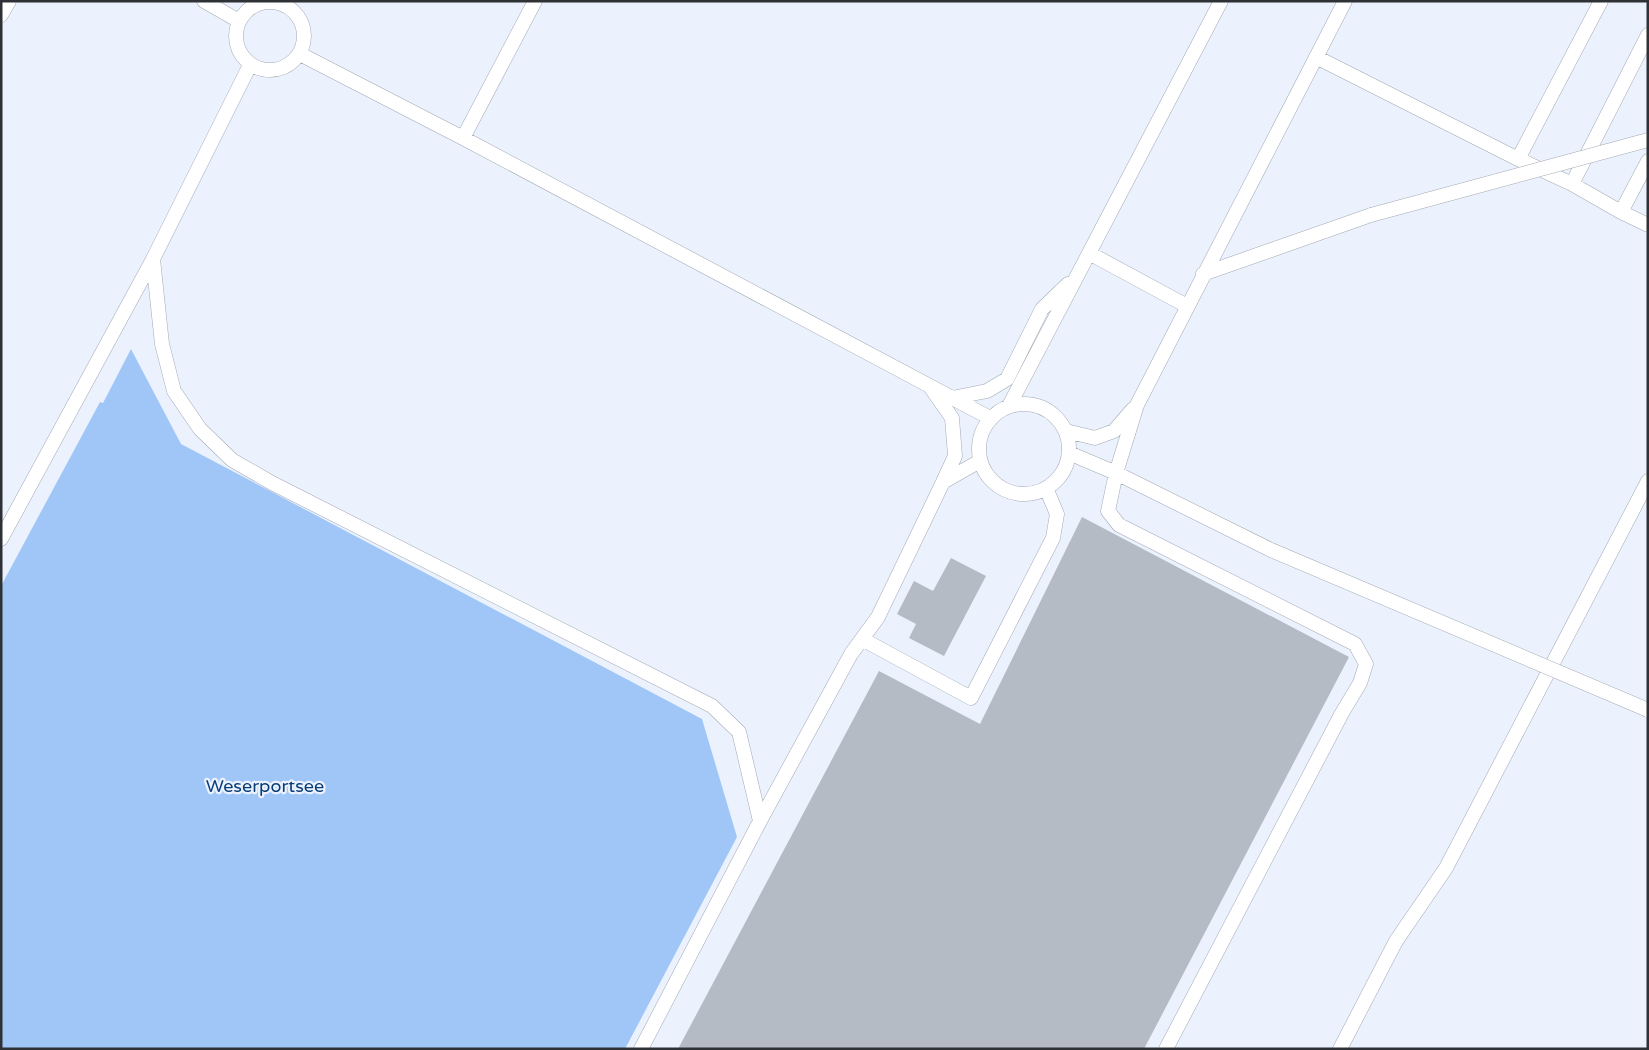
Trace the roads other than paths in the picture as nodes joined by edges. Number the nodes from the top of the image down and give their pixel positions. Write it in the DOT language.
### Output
graph roads {
  1 [pos="9,1"];
  2 [pos="204,1"];
  3 [pos="535,1"];
  4 [pos="1221,1"];
  5 [pos="1346,1"];
  6 [pos="1602,1"];
  7 [pos="290,4"];
  8 [pos="1,15"];
  9 [pos="239,21"];
  10 [pos="1648,35"];
  11 [pos="300,54"];
  12 [pos="1316,57"];
  13 [pos="250,65"];
  14 [pos="464,138"];
  15 [pos="1648,140"];
  16 [pos="1518,159"];
  17 [pos="1648,160"];
  18 [pos="1572,184"];
  19 [pos="1621,212"];
  20 [pos="1648,225"];
  21 [pos="1088,253"];
  22 [pos="153,259"];
  23 [pos="1203,274"];
  24 [pos="1076,276"];
  25 [pos="1187,306"];
  26 [pos="929,386"];
  27 [pos="952,398"];
  28 [pos="1137,405"];
  29 [pos="1009,406"];
  30 [pos="990,418"];
  31 [pos="1066,431"];
  32 [pos="1069,452"];
  33 [pos="980,461"];
  34 [pos="1116,473"];
  35 [pos="1648,481"];
  36 [pos="943,482"];
  37 [pos="1046,488"];
  38 [pos="1,539"];
  39 [pos="862,639"];
  40 [pos="1648,710"];
  41 [pos="760,821"];
  42 [pos="641,1049"];
  43 [pos="1166,1049"];
  44 [pos="1340,1049"];
  1 -- 8 [label="lane"];
  2 -- 9 [label="lane"];
  3 -- 14 [label="lane"];
  4 -- 21 [label="lane"];
  5 -- 12 [label="lane"];
  6 -- 16 [label="lane"];
  7 -- 9 [label="lane"];
  7 -- 11 [label="lane"];
  9 -- 13 [label="lane"];
  10 -- 18 [label="lane"];
  11 -- 13 [label="lane"];
  11 -- 14 [label="lane"];
  12 -- 16 [label="lane"];
  12 -- 23 [label="lane"];
  13 -- 22 [label="lane"];
  14 -- 26 [label="lane"];
  15 -- 23 [label="lane, bridge"];
  16 -- 18 [label="lane"];
  17 -- 19 [label="lane"];
  18 -- 19 [label="lane"];
  19 -- 20 [label="lane"];
  21 -- 24 [label="lane"];
  21 -- 25 [label="lane"];
  22 -- 38 [label="lane"];
  22 -- 41 [label="lane"];
  23 -- 25 [label="lane"];
  24 -- 27 [label="lane"];
  24 -- 29 [label="lane"];
  25 -- 28 [label="lane"];
  26 -- 27 [label="lane"];
  26 -- 36 [label="lane"];
  27 -- 30 [label="lane"];
  28 -- 31 [label="lane"];
  28 -- 34 [label="lane"];
  29 -- 30 [label="lane"];
  29 -- 31 [label="lane"];
  30 -- 33 [label="lane"];
  31 -- 32 [label="lane"];
  32 -- 34 [label="lane"];
  32 -- 37 [label="lane"];
  33 -- 36 [label="lane"];
  33 -- 37 [label="lane"];
  34 -- 40 [label="lane, bridge"];
  34 -- 43 [label="lane"];
  35 -- 44 [label="lane"];
  36 -- 39 [label="lane"];
  37 -- 39 [label="lane"];
  39 -- 41 [label="lane"];
  41 -- 42 [label="lane"];
}
